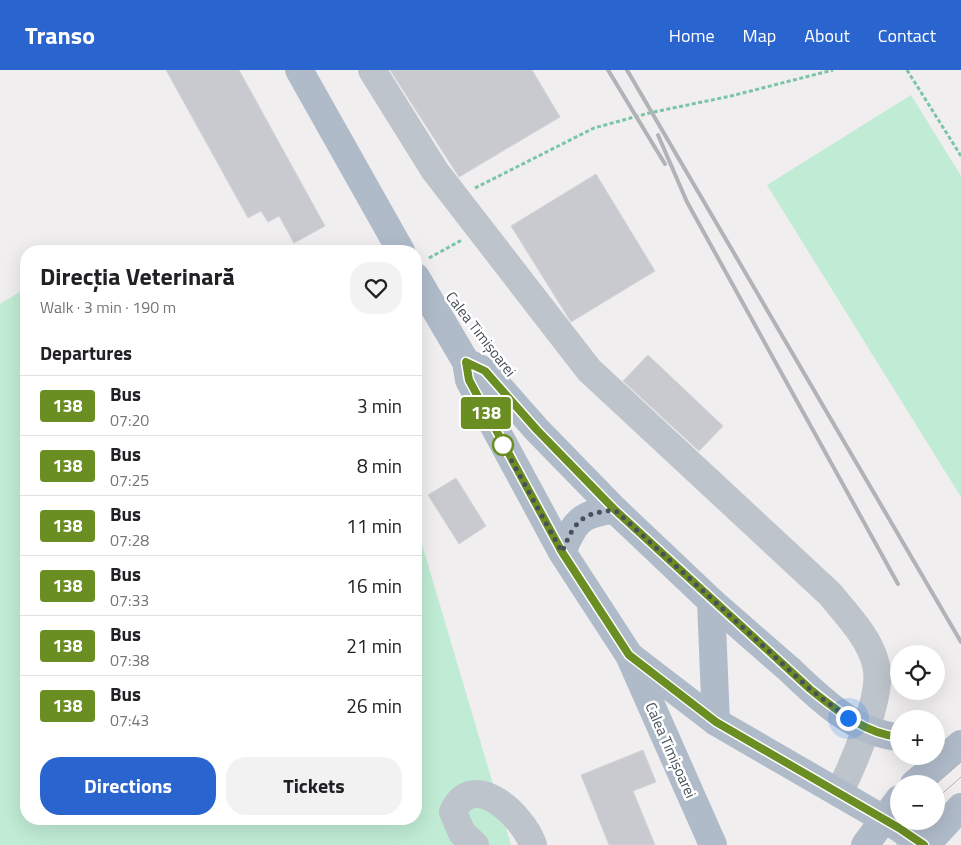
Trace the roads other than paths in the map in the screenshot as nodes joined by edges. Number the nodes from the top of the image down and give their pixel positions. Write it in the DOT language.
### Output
graph roads {
  1 [pos="299,70"];
  2 [pos="372,70"];
  3 [pos="410,245"];
  4 [pos="426,267"];
  5 [pos="466,362"];
  6 [pos="615,510"];
  7 [pos="562,552"];
  8 [pos="711,601"];
  9 [pos="629,655"];
  10 [pos="715,678"];
  11 [pos="682,696"];
  12 [pos="716,722"];
  13 [pos="961,732"];
  14 [pos="890,734"];
  15 [pos="945,735"];
  16 [pos="961,744"];
  17 [pos="925,775"];
  18 [pos="840,793"];
  19 [pos="961,807"];
  20 [pos="890,811"];
  21 [pos="474,845"];
  22 [pos="533,845"];
  23 [pos="713,845"];
  24 [pos="865,845"];
  25 [pos="925,845"];
  1 -- 3 [label="main road"];
  2 -- 18 [label="street"];
  4 -- 5 [label="main road, Calea Timișoarei"];
  5 -- 6 [label="main road, Calea Timișoarei"];
  5 -- 7 [label="main road, Calea Timișoarei"];
  6 -- 7 [label="main road"];
  6 -- 8 [label="main road, Calea Timișoarei"];
  7 -- 9 [label="main road, Calea Timișoarei"];
  8 -- 10 [label="main road"];
  8 -- 14 [label="main road, Calea Timișoarei, bridge"];
  9 -- 11 [label="main road, Calea Timișoarei"];
  9 -- 23 [label="main road, Calea Timișoarei"];
  10 -- 11 [label="main road"];
  10 -- 12 [label="main road"];
  11 -- 12 [label="main road, Calea Timișoarei"];
  12 -- 18 [label="main road, Calea Timișoarei"];
  13 -- 15 [label="main road"];
  16 -- 17 [label="main road"];
  18 -- 25 [label="main road, Calea Timișoarei"];
  19 -- 25 [label="main road"];
  20 -- 24 [label="main road, bridge"];
  21 -- 22 [label="street"];
}
